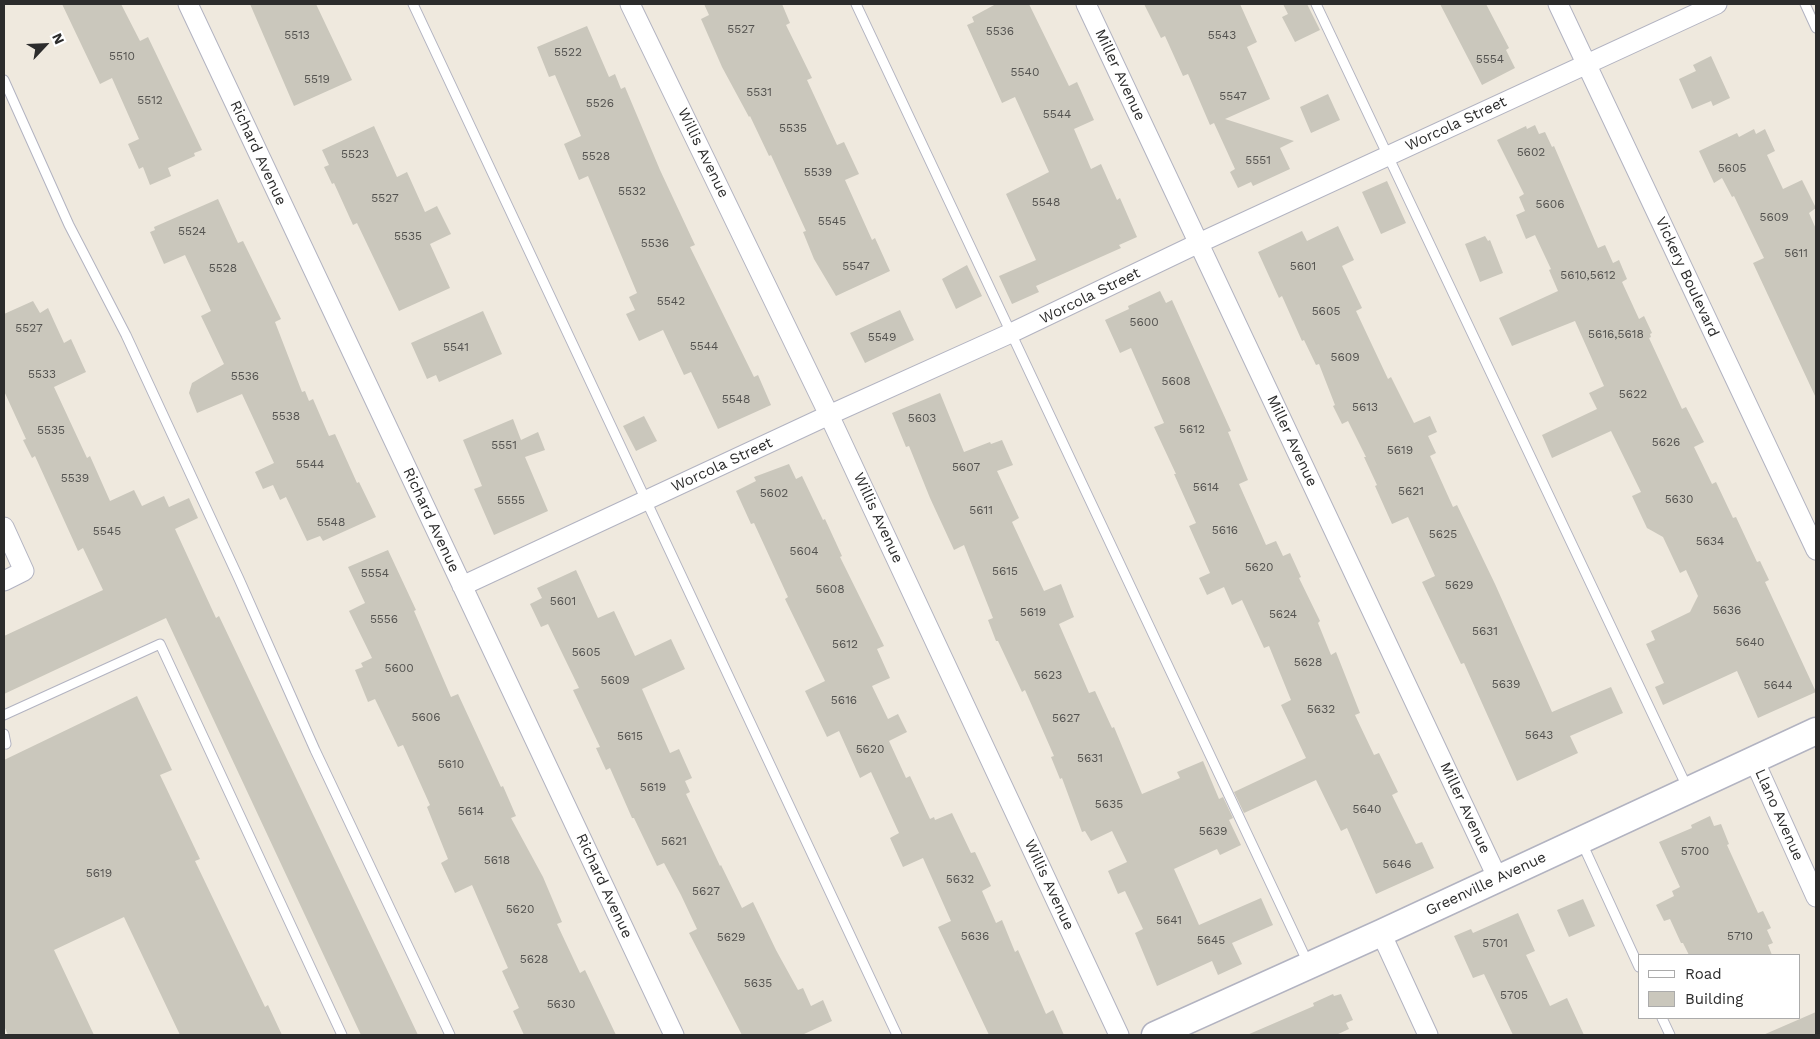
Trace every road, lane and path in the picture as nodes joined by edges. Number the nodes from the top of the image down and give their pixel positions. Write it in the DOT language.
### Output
graph roads {
  1 [pos="188,4"];
  2 [pos="413,4"];
  3 [pos="630,4"];
  4 [pos="856,4"];
  5 [pos="1086,4"];
  6 [pos="1316,4"];
  7 [pos="1558,4"];
  8 [pos="1717,4"];
  9 [pos="1805,4"];
  10 [pos="1816,28"];
  11 [pos="1586,64"];
  12 [pos="4,80"];
  13 [pos="1387,156"];
  14 [pos="1199,243"];
  15 [pos="1011,334"];
  16 [pos="829,415"];
  17 [pos="647,501"];
  18 [pos="4,527"];
  19 [pos="1816,550"];
  20 [pos="4,581"];
  21 [pos="462,586"];
  22 [pos="4,715"];
  23 [pos="1816,731"];
  24 [pos="4,734"];
  25 [pos="4,742"];
  26 [pos="1754,760"];
  27 [pos="1689,791"];
  28 [pos="1581,841"];
  29 [pos="1498,879"];
  30 [pos="1816,898"];
  31 [pos="1381,933"];
  32 [pos="1638,965"];
  33 [pos="1309,966"];
  34 [pos="1662,1019"];
  35 [pos="342,1035"];
  36 [pos="450,1035"];
  37 [pos="674,1035"];
  38 [pos="897,1035"];
  39 [pos="1119,1035"];
  40 [pos="1155,1035"];
  41 [pos="1428,1035"];
  42 [pos="1670,1035"];
  1 -- 21 [label="street, Richard Avenue"];
  2 -- 17 [label="lane"];
  3 -- 16 [label="street, Willis Avenue"];
  4 -- 15 [label="lane"];
  5 -- 14 [label="street, Miller Avenue"];
  6 -- 13 [label="lane"];
  7 -- 11 [label="street, Vickery Boulevard"];
  8 -- 11 [label="street, Worcola Street"];
  9 -- 10 [label="lane"];
  11 -- 13 [label="street, Worcola Street"];
  11 -- 19 [label="street, Vickery Boulevard"];
  12 -- 36 [label="lane"];
  13 -- 14 [label="street, Worcola Street"];
  13 -- 27 [label="lane"];
  14 -- 15 [label="street, Worcola Street"];
  14 -- 29 [label="street, Miller Avenue"];
  15 -- 16 [label="street, Worcola Street"];
  15 -- 33 [label="lane"];
  16 -- 17 [label="street, Worcola Street"];
  16 -- 39 [label="street, Willis Avenue"];
  17 -- 21 [label="street, Worcola Street"];
  17 -- 38 [label="lane"];
  18 -- 20 [label="street"];
  21 -- 37 [label="street, Richard Avenue"];
  22 -- 35 [label="lane"];
  23 -- 26 [label="main road, Greenville Avenue"];
  24 -- 25 [label="lane"];
  26 -- 27 [label="main road, Greenville Avenue"];
  26 -- 30 [label="street, Llano Avenue"];
  27 -- 28 [label="main road, Greenville Avenue"];
  28 -- 29 [label="main road, Greenville Avenue"];
  28 -- 32 [label="lane"];
  29 -- 31 [label="main road, Greenville Avenue"];
  31 -- 33 [label="main road, Greenville Avenue"];
  31 -- 41 [label="street"];
  33 -- 40 [label="main road, Greenville Avenue"];
  34 -- 42 [label="lane"];
}
